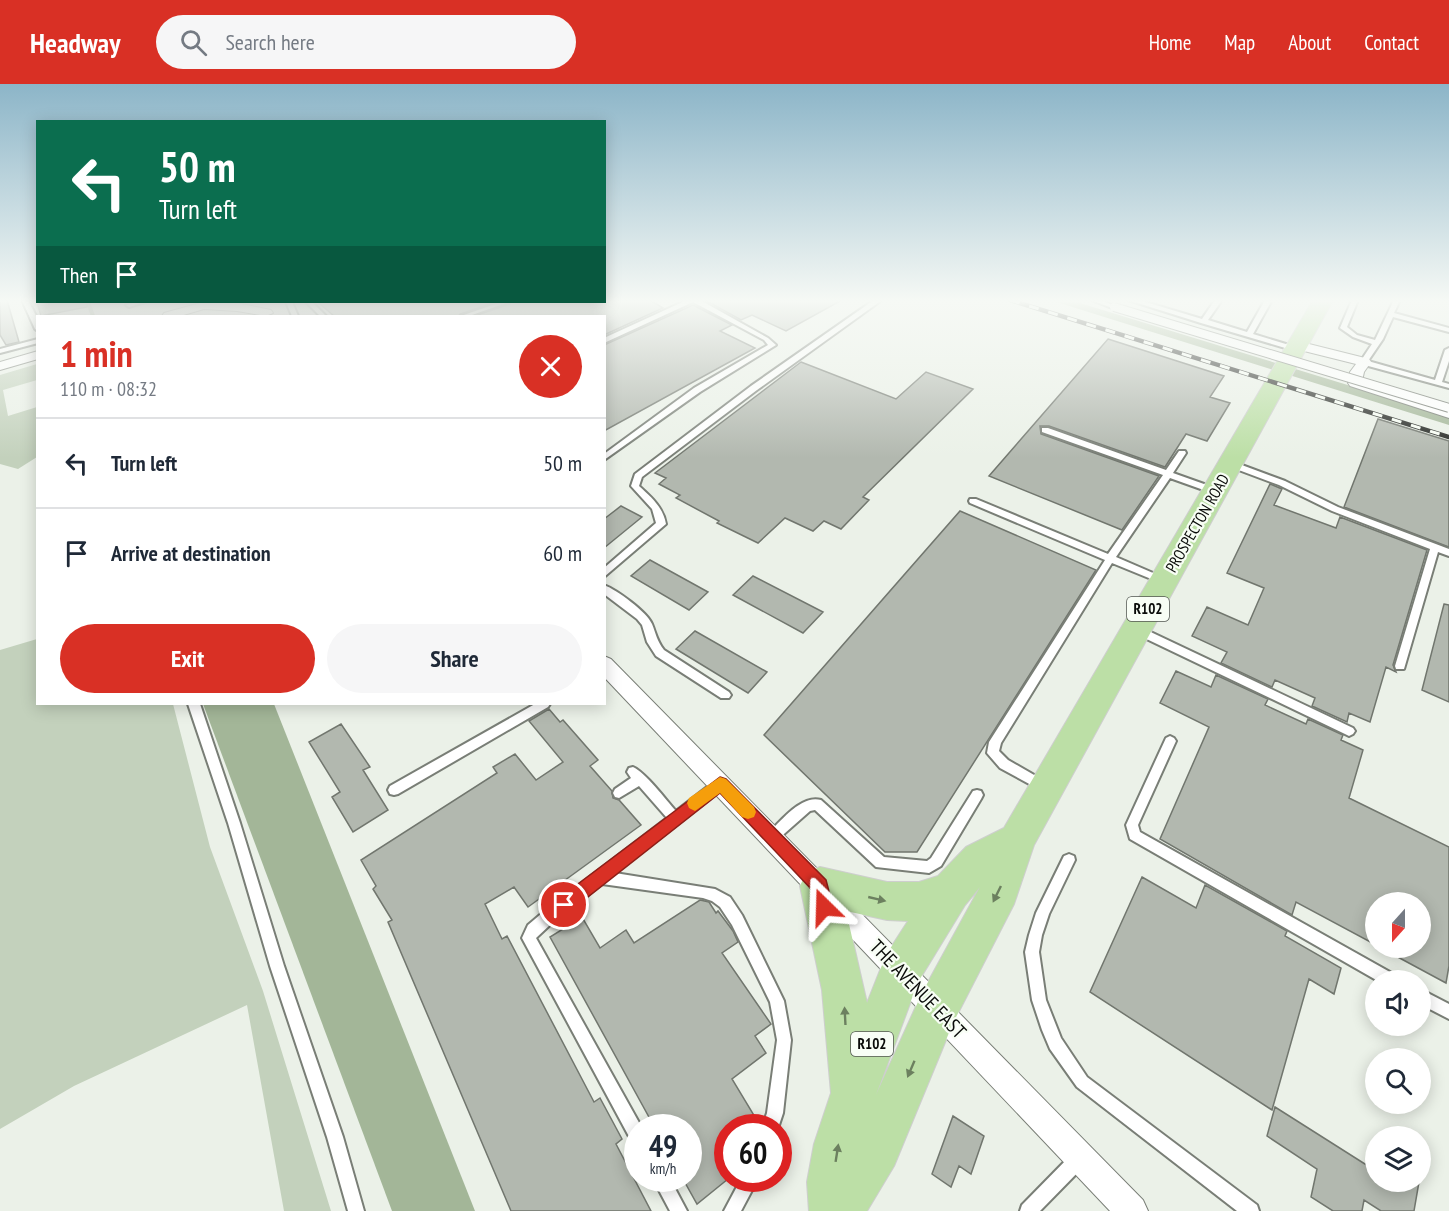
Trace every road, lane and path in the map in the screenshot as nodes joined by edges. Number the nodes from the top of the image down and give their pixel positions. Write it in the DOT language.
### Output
graph roads {
  1 [pos="759,353"];
  2 [pos="804,353"];
  3 [pos="1265,353"];
  4 [pos="1280,353"];
  5 [pos="1293,353"];
  6 [pos="1370,353"];
  7 [pos="1448,353"];
  8 [pos="36,356"];
  9 [pos="1290,358"];
  10 [pos="1364,362"];
  11 [pos="0,366"];
  12 [pos="1438,383"];
  13 [pos="1449,386"];
  14 [pos="1449,408"];
  15 [pos="1449,414"];
  16 [pos="1045,430"];
  17 [pos="1182,453"];
  18 [pos="606,457"];
  19 [pos="1231,464"];
  20 [pos="1168,475"];
  21 [pos="1215,491"];
  22 [pos="973,501"];
  23 [pos="1435,548"];
  24 [pos="1449,553"];
  25 [pos="1110,558"];
  26 [pos="606,572"];
  27 [pos="1164,581"];
  28 [pos="606,590"];
  29 [pos="1137,629"];
  30 [pos="1400,666"];
  31 [pos="606,667"];
  32 [pos="725,696"];
  33 [pos="194,705"];
  34 [pos="542,705"];
  35 [pos="1348,730"];
  36 [pos="1170,741"];
  37 [pos="720,783"];
  38 [pos="1046,788"];
  39 [pos="394,790"];
  40 [pos="619,793"];
  41 [pos="978,795"];
  42 [pos="675,818"];
  43 [pos="772,837"];
  44 [pos="1017,840"];
  45 [pos="1069,861"];
  46 [pos="600,877"];
  47 [pos="820,886"];
  48 [pos="951,891"];
  49 [pos="901,970"];
  50 [pos="1373,970"];
  51 [pos="1431,1002"];
  52 [pos="937,1008"];
  53 [pos="1449,1012"];
  54 [pos="853,1095"];
  55 [pos="626,1114"];
  56 [pos="775,1114"];
  57 [pos="1080,1157"];
  58 [pos="668,1192"];
  59 [pos="743,1192"];
  60 [pos="1032,1209"];
  61 [pos="356,1211"];
  62 [pos="679,1211"];
  63 [pos="732,1211"];
  64 [pos="834,1211"];
  65 [pos="838,1211"];
  66 [pos="1132,1211"];
  67 [pos="1251,1211"];
  1 -- 18 [label="lane"];
  2 -- 26 [label="lane"];
  3 -- 14 [label="lane, bridge"];
  4 -- 9 [label="lane"];
  5 -- 9 [label="main road, PROSPECTON ROAD / R102"];
  6 -- 10 [label="lane"];
  7 -- 12 [label="lane"];
  8 -- 11 [label="street"];
  9 -- 10 [label="street"];
  9 -- 19 [label="main road, PROSPECTON ROAD / R102"];
  10 -- 12 [label="lane"];
  10 -- 15 [label="street"];
  12 -- 13 [label="lane"];
  16 -- 20 [label="lane"];
  17 -- 20 [label="lane"];
  19 -- 21 [label="main road, PROSPECTON ROAD / R102"];
  19 -- 23 [label="lane"];
  20 -- 21 [label="lane"];
  20 -- 25 [label="lane"];
  21 -- 27 [label="main road, PROSPECTON ROAD / R102"];
  22 -- 25 [label="lane"];
  23 -- 24 [label="lane"];
  23 -- 30 [label="lane"];
  25 -- 27 [label="lane"];
  25 -- 38 [label="lane"];
  27 -- 29 [label="main road, PROSPECTON ROAD / R102"];
  28 -- 32 [label="lane"];
  29 -- 35 [label="lane"];
  29 -- 38 [label="main road, PROSPECTON ROAD / R102"];
  31 -- 37 [label="street, THE AVENUE EAST"];
  33 -- 61 [label="lane"];
  34 -- 39 [label="lane"];
  36 -- 50 [label="lane"];
  37 -- 42 [label="lane"];
  37 -- 43 [label="street, THE AVENUE EAST"];
  38 -- 44 [label="main road, PROSPECTON ROAD / R102"];
  40 -- 42 [label="lane"];
  41 -- 43 [label="lane"];
  42 -- 46 [label="lane"];
  43 -- 47 [label="street, THE AVENUE EAST"];
  44 -- 48 [label="main road, R102"];
  44 -- 52 [label="main road, R102, one-way"];
  45 -- 67 [label="lane"];
  46 -- 55 [label="lane"];
  46 -- 56 [label="lane"];
  47 -- 48 [label="main road, one-way"];
  47 -- 49 [label="street, THE AVENUE EAST"];
  54 -- 47 [label="main road, one-way"];
  48 -- 49 [label="main road, R102"];
  49 -- 52 [label="street, THE AVENUE EAST"];
  49 -- 54 [label="main road, R102"];
  51 -- 53 [label="lane"];
  52 -- 57 [label="street, THE AVENUE EAST"];
  52 -- 65 [label="main road, R102, one-way"];
  64 -- 54 [label="main road, R102, one-way"];
  57 -- 60 [label="lane"];
  57 -- 66 [label="street, THE AVENUE EAST"];
  58 -- 62 [label="lane"];
  59 -- 63 [label="lane"];
}
